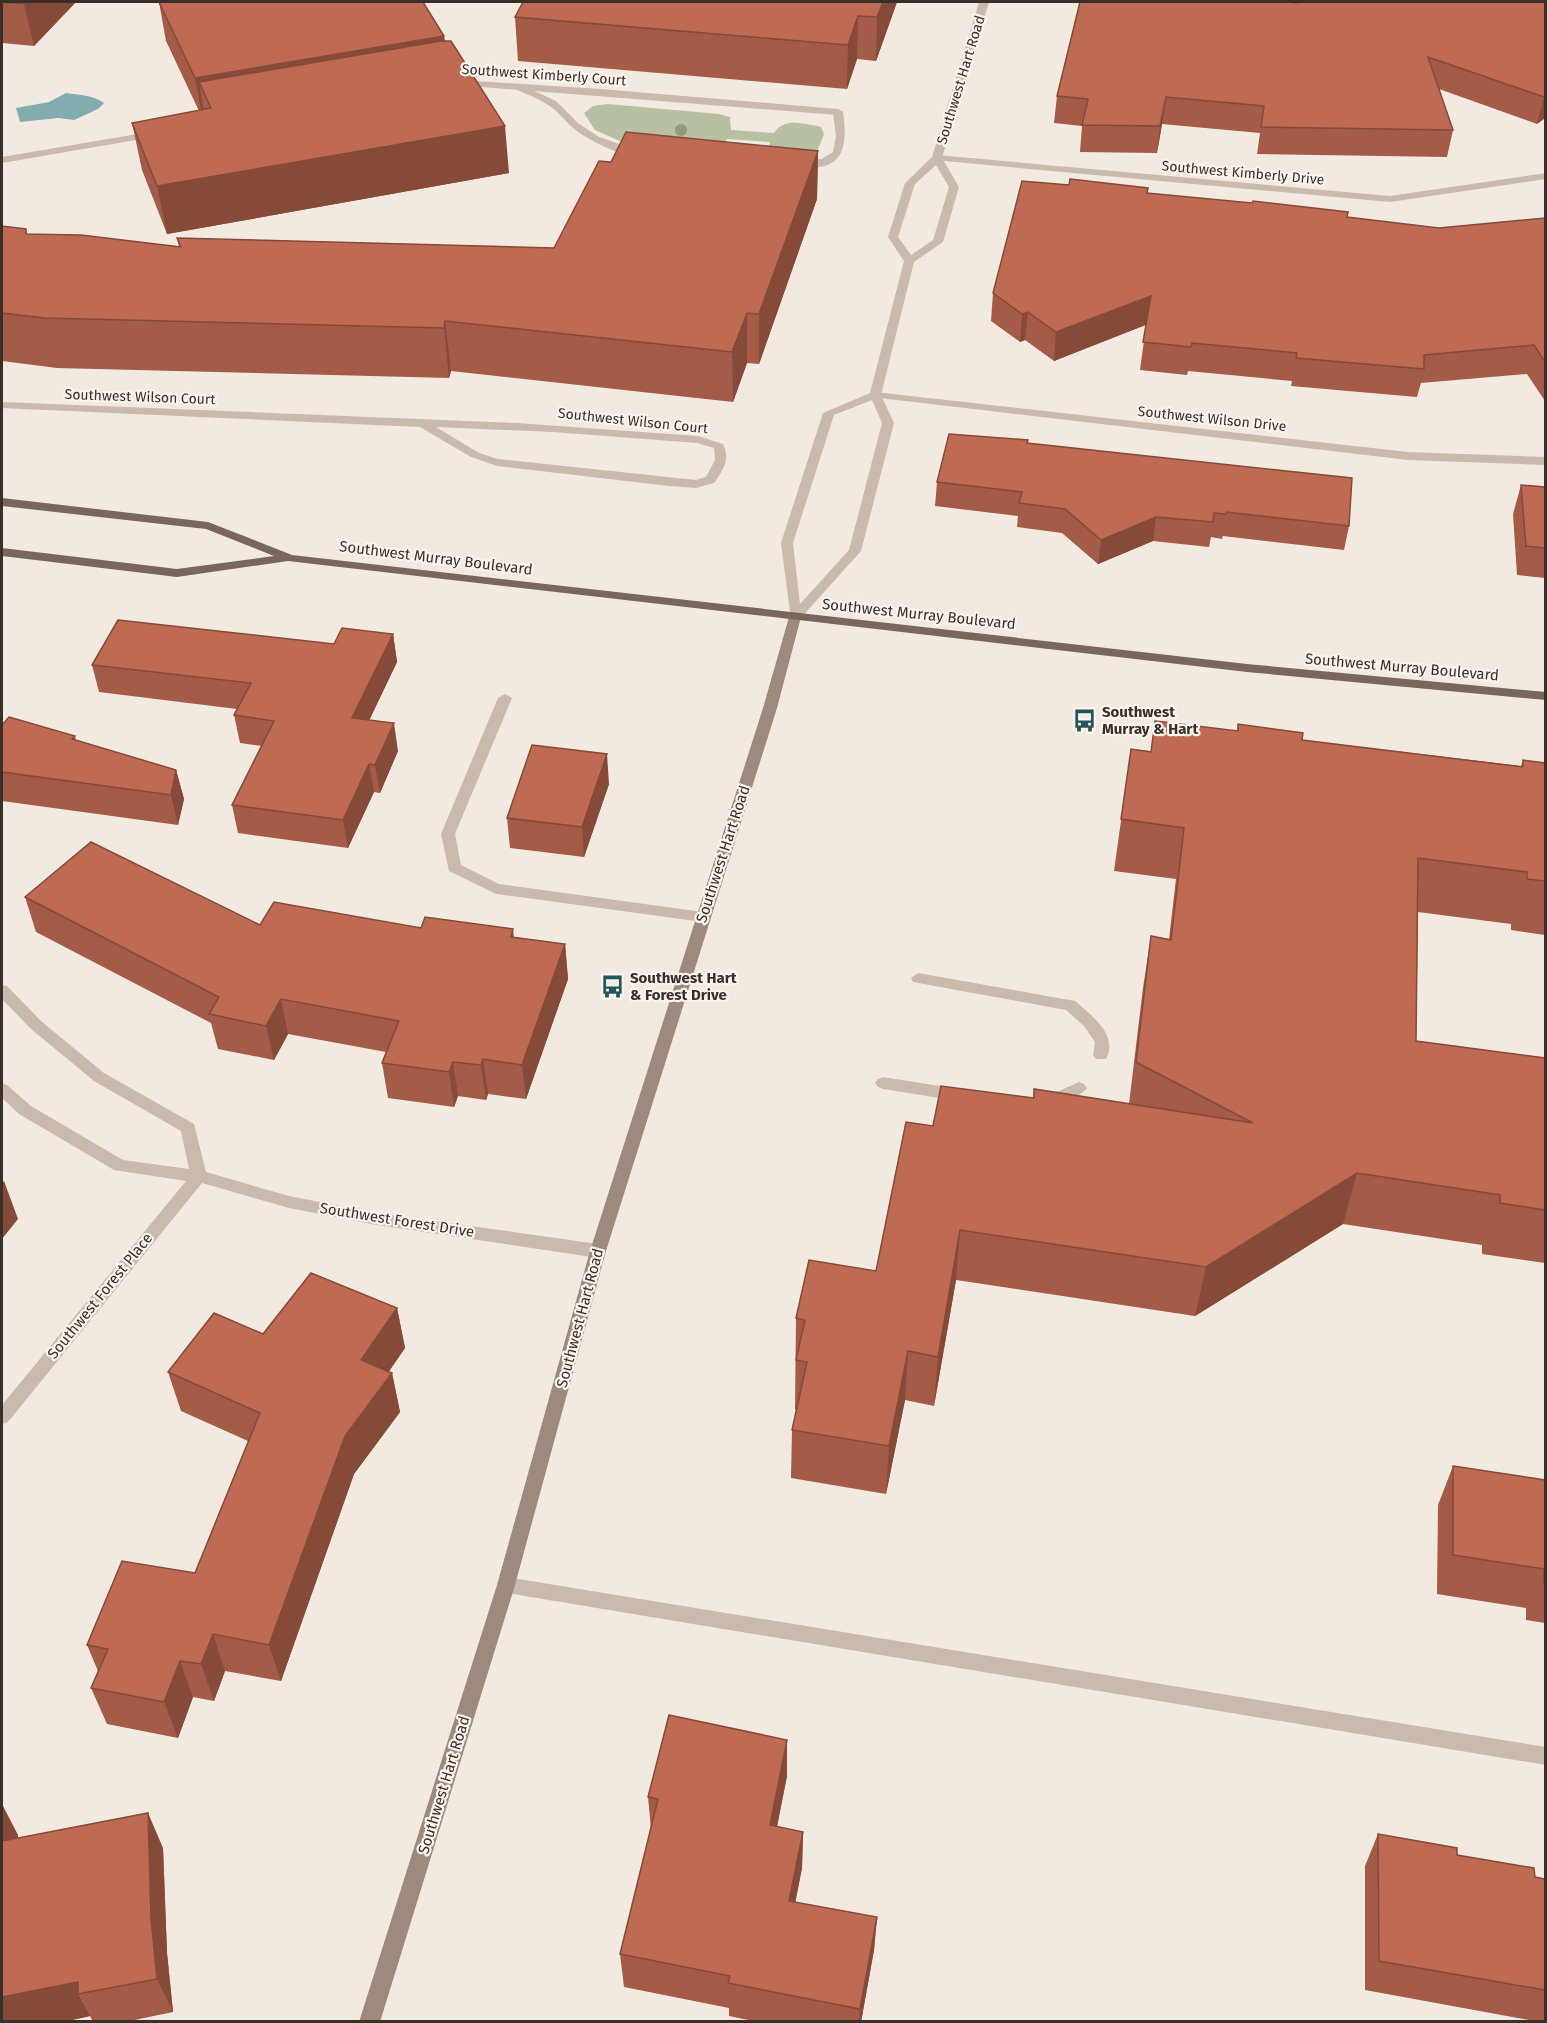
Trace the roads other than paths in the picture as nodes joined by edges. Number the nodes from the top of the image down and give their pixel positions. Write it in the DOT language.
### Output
graph roads {
  1 [pos="984,2"];
  2 [pos="446,82"];
  3 [pos="518,87"];
  4 [pos="167,132"];
  5 [pos="646,153"];
  6 [pos="938,158"];
  7 [pos="2,160"];
  8 [pos="789,164"];
  9 [pos="1545,176"];
  10 [pos="909,261"];
  11 [pos="875,395"];
  12 [pos="2,405"];
  13 [pos="422,423"];
  14 [pos="1545,460"];
  15 [pos="2,502"];
  16 [pos="2,552"];
  17 [pos="290,558"];
  18 [pos="795,617"];
  19 [pos="1545,696"];
  20 [pos="505,698"];
  21 [pos="703,917"];
  22 [pos="918,978"];
  23 [pos="2,990"];
  24 [pos="1101,1055"];
  25 [pos="883,1083"];
  26 [pos="1079,1088"];
  27 [pos="2,1089"];
  28 [pos="971,1096"];
  29 [pos="1038,1099"];
  30 [pos="199,1176"];
  31 [pos="598,1251"];
  32 [pos="2,1417"];
  33 [pos="506,1585"];
  34 [pos="1545,1756"];
  35 [pos="369,2022"];
  1 -- 6 [label="street, Southwest Hart Road"];
  2 -- 3 [label="street, Southwest Kimberly Court"];
  3 -- 5 [label="street"];
  3 -- 8 [label="street, Southwest Kimberly Court"];
  4 -- 7 [label="street"];
  6 -- 9 [label="street, Southwest Kimberly Drive"];
  6 -- 10 [label="street, Southwest Hart Road"];
  6 -- 10 [label="street, Southwest Hart Road"];
  10 -- 11 [label="street"];
  11 -- 14 [label="street, Southwest Wilson Drive"];
  11 -- 18 [label="street, Southwest Hart Road"];
  11 -- 18 [label="street, Southwest Hart Road"];
  12 -- 13 [label="street, Southwest Wilson Court"];
  13 -- 13 [label="street, Southwest Wilson Court"];
  15 -- 17 [label="main road, Southwest Murray Boulevard"];
  16 -- 17 [label="main road, Southwest Murray Boulevard"];
  17 -- 18 [label="main road, Southwest Murray Boulevard"];
  18 -- 19 [label="main road, Southwest Murray Boulevard"];
  18 -- 21 [label="main road, Southwest Hart Road"];
  20 -- 21 [label="street"];
  21 -- 31 [label="main road, Southwest Hart Road"];
  22 -- 24 [label="street"];
  23 -- 30 [label="street"];
  25 -- 28 [label="street"];
  26 -- 29 [label="street"];
  27 -- 30 [label="street, Southwest Forest Drive"];
  30 -- 31 [label="street, Southwest Forest Drive"];
  30 -- 32 [label="street, Southwest Forest Place"];
  31 -- 33 [label="main road, Southwest Hart Road"];
  33 -- 34 [label="street"];
  33 -- 35 [label="main road, Southwest Hart Road"];
}
